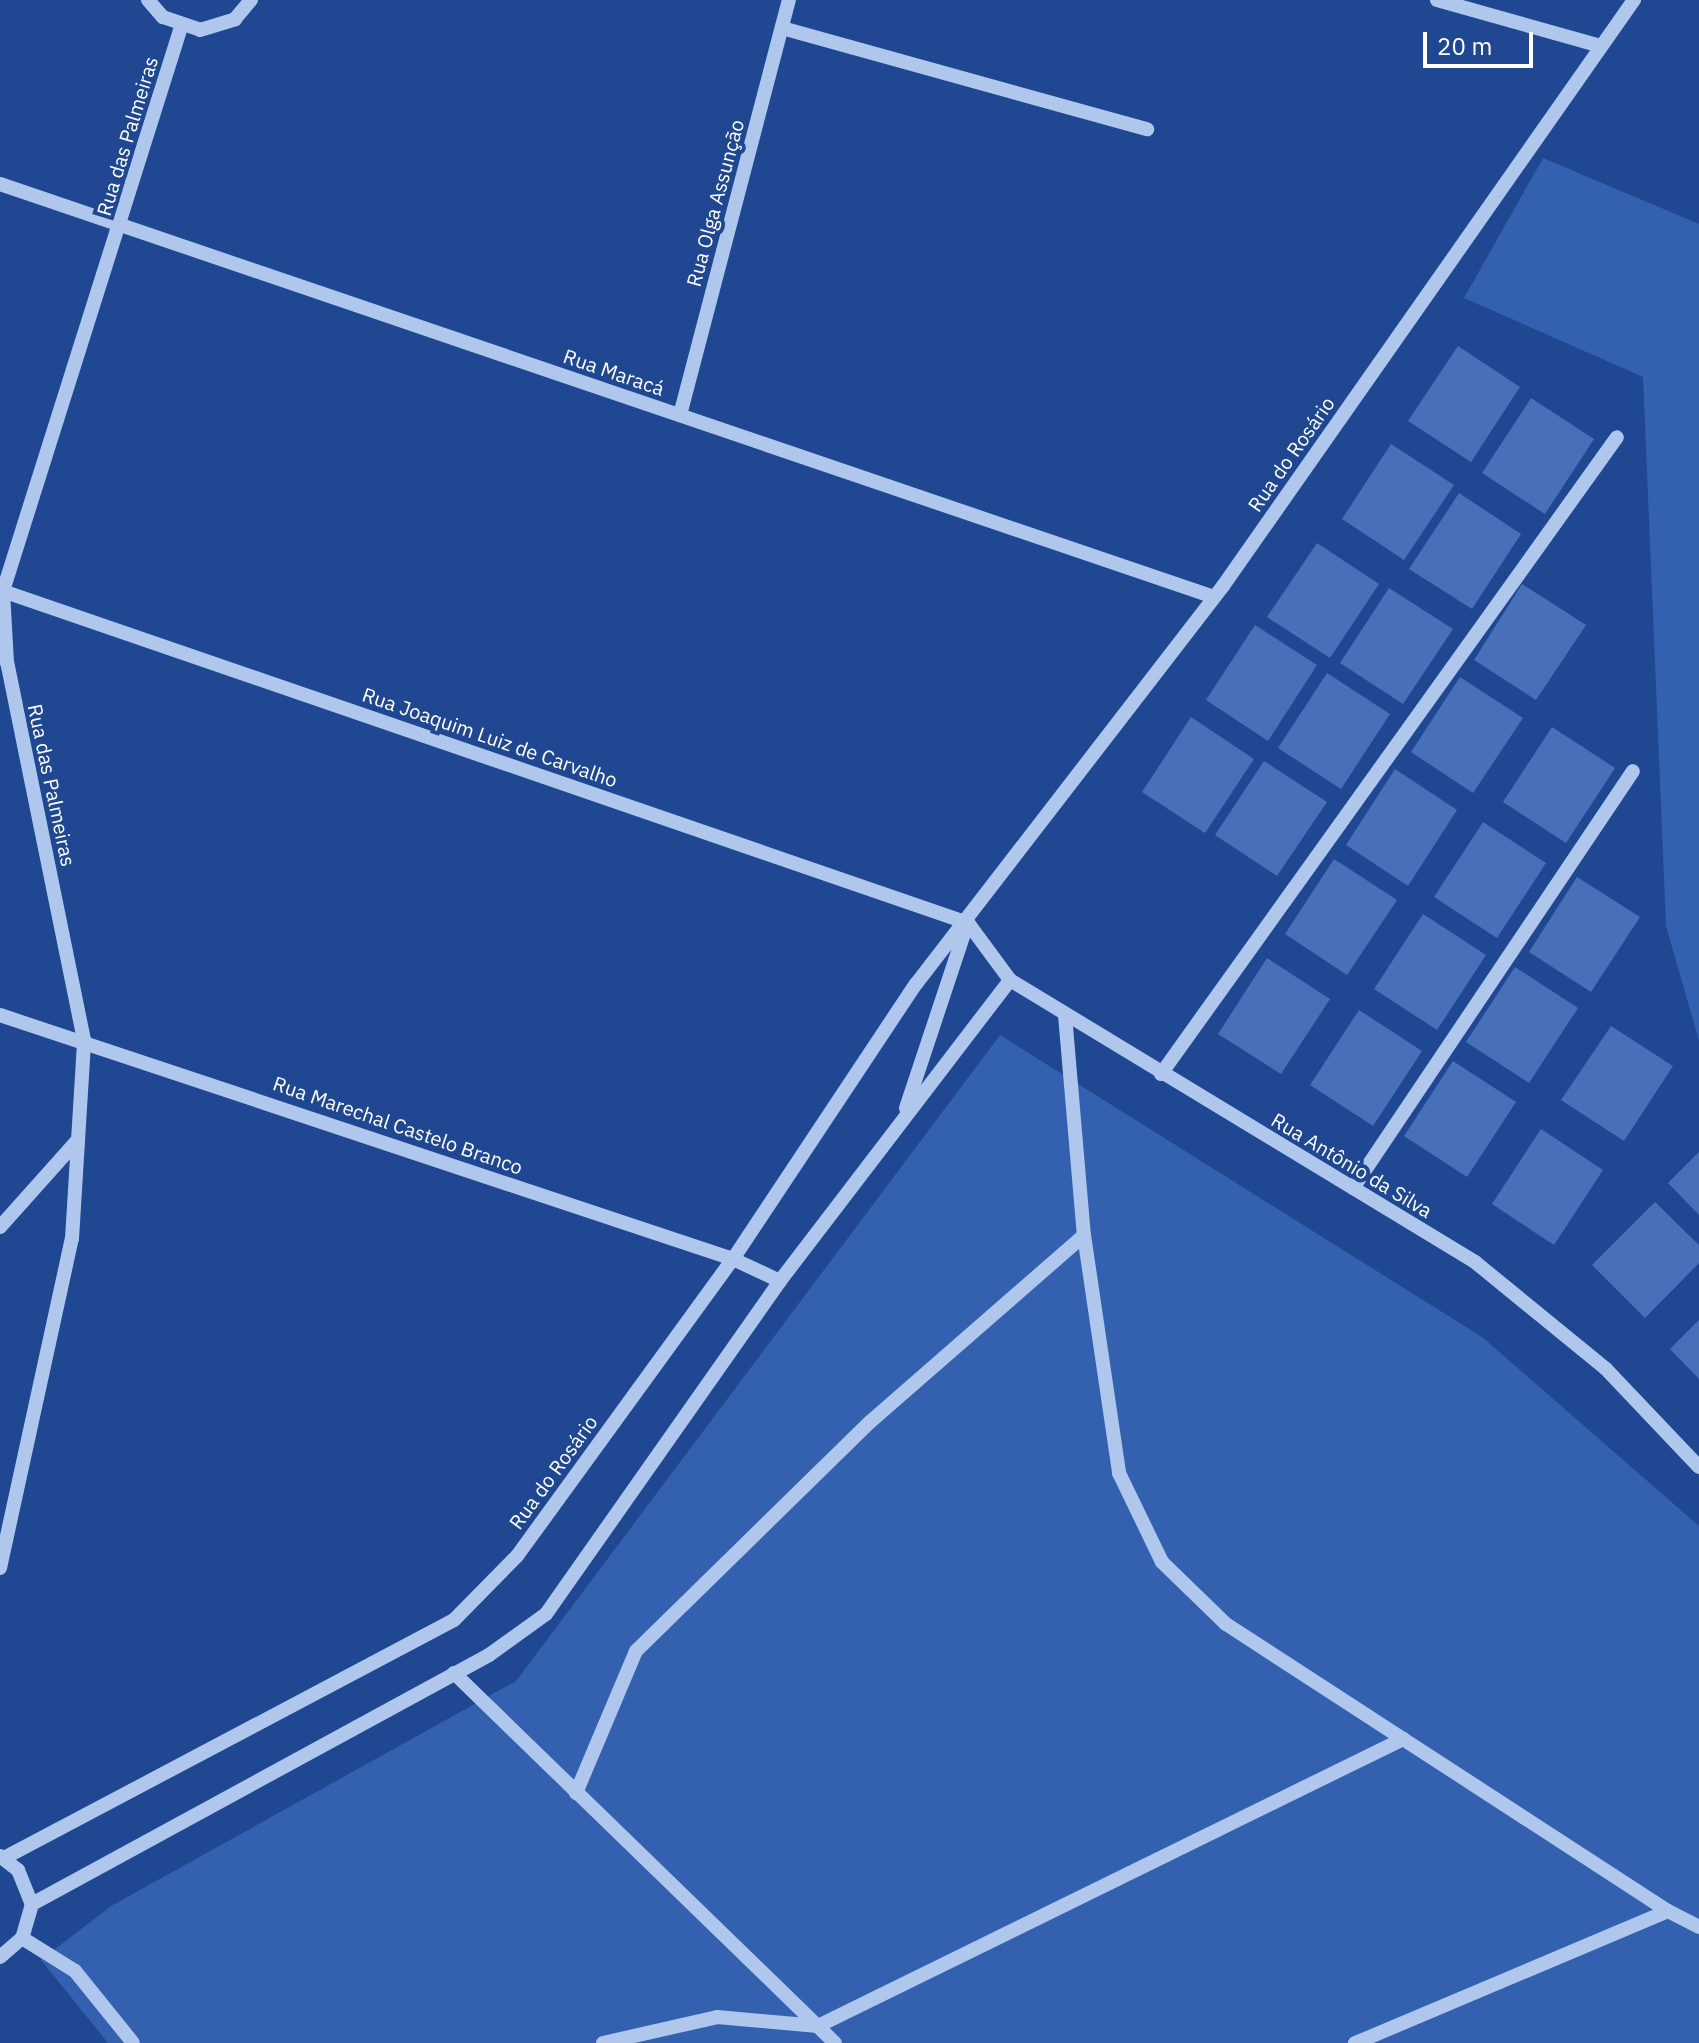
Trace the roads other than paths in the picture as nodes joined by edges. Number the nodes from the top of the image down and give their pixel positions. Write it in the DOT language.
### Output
graph roads {
  1 [pos="148,0"];
  2 [pos="251,0"];
  3 [pos="789,0"];
  4 [pos="1437,0"];
  5 [pos="1634,0"];
  6 [pos="181,27"];
  7 [pos="782,28"];
  8 [pos="1601,46"];
  9 [pos="1147,129"];
  10 [pos="0,184"];
  11 [pos="120,225"];
  12 [pos="680,415"];
  13 [pos="1617,437"];
  14 [pos="1,590"];
  15 [pos="1214,597"];
  16 [pos="1633,771"];
  17 [pos="968,923"];
  18 [pos="1010,980"];
  19 [pos="0,1015"];
  20 [pos="1065,1015"];
  21 [pos="84,1040"];
  22 [pos="1161,1074"];
  23 [pos="901,1121"];
  24 [pos="77,1141"];
  25 [pos="1353,1188"];
  26 [pos="0,1227"];
  27 [pos="1084,1235"];
  28 [pos="733,1259"];
  29 [pos="780,1281"];
  30 [pos="1699,1467"];
  31 [pos="0,1568"];
  32 [pos="454,1673"];
  33 [pos="1403,1739"];
  34 [pos="576,1793"];
  35 [pos="2,1857"];
  36 [pos="32,1904"];
  37 [pos="1668,1911"];
  38 [pos="1699,1927"];
  39 [pos="22,1938"];
  40 [pos="0,1957"];
  41 [pos="818,2026"];
  42 [pos="133,2043"];
  43 [pos="603,2043"];
  44 [pos="835,2043"];
  45 [pos="1355,2043"];
  1 -- 6 [label="street"];
  2 -- 6 [label="street"];
  3 -- 7 [label="street, Rua Olga Assunção"];
  4 -- 8 [label="street"];
  5 -- 8 [label="street, Rua do Rosário"];
  6 -- 11 [label="street, Rua das Palmeiras"];
  7 -- 9 [label="street"];
  7 -- 12 [label="street, Rua Olga Assunção"];
  8 -- 15 [label="street, Rua do Rosário"];
  10 -- 11 [label="street, Rua Maracá"];
  11 -- 12 [label="street, Rua Maracá"];
  11 -- 14 [label="street, Rua das Palmeiras"];
  12 -- 15 [label="street, Rua Maracá"];
  13 -- 22 [label="street"];
  14 -- 17 [label="street, Rua Joaquim Luiz de Carvalho"];
  14 -- 21 [label="street, Rua das Palmeiras"];
  15 -- 17 [label="street, Rua do Rosário"];
  16 -- 25 [label="street"];
  17 -- 18 [label="street, Rua Antônio da Silva"];
  17 -- 23 [label="street, Rua do Rosário"];
  17 -- 28 [label="street, Rua do Rosário"];
  18 -- 20 [label="street, Rua Antônio da Silva"];
  18 -- 23 [label="street, Rua do Rosário"];
  19 -- 21 [label="street, Rua Marechal Castelo Branco"];
  20 -- 22 [label="street, Rua Antônio da Silva"];
  20 -- 27 [label="street"];
  21 -- 24 [label="street, Rua das Palmeiras"];
  21 -- 28 [label="street, Rua Marechal Castelo Branco"];
  22 -- 25 [label="street, Rua Antônio da Silva"];
  23 -- 29 [label="street, Rua do Rosário"];
  24 -- 26 [label="street"];
  24 -- 31 [label="street, Rua das Palmeiras"];
  25 -- 30 [label="street, Rua Antônio da Silva"];
  27 -- 33 [label="street"];
  27 -- 34 [label="street"];
  28 -- 29 [label="street, Rua Marechal Castelo Branco"];
  28 -- 35 [label="street, Rua do Rosário"];
  29 -- 32 [label="street, Rua do Rosário"];
  32 -- 34 [label="street"];
  32 -- 36 [label="street, Rua do Rosário"];
  33 -- 37 [label="street"];
  33 -- 41 [label="street"];
  34 -- 41 [label="street"];
  35 -- 36 [label="street"];
  36 -- 39 [label="street"];
  37 -- 38 [label="street"];
  37 -- 45 [label="street"];
  39 -- 40 [label="street"];
  39 -- 42 [label="street"];
  41 -- 43 [label="street"];
  41 -- 44 [label="street"];
}
